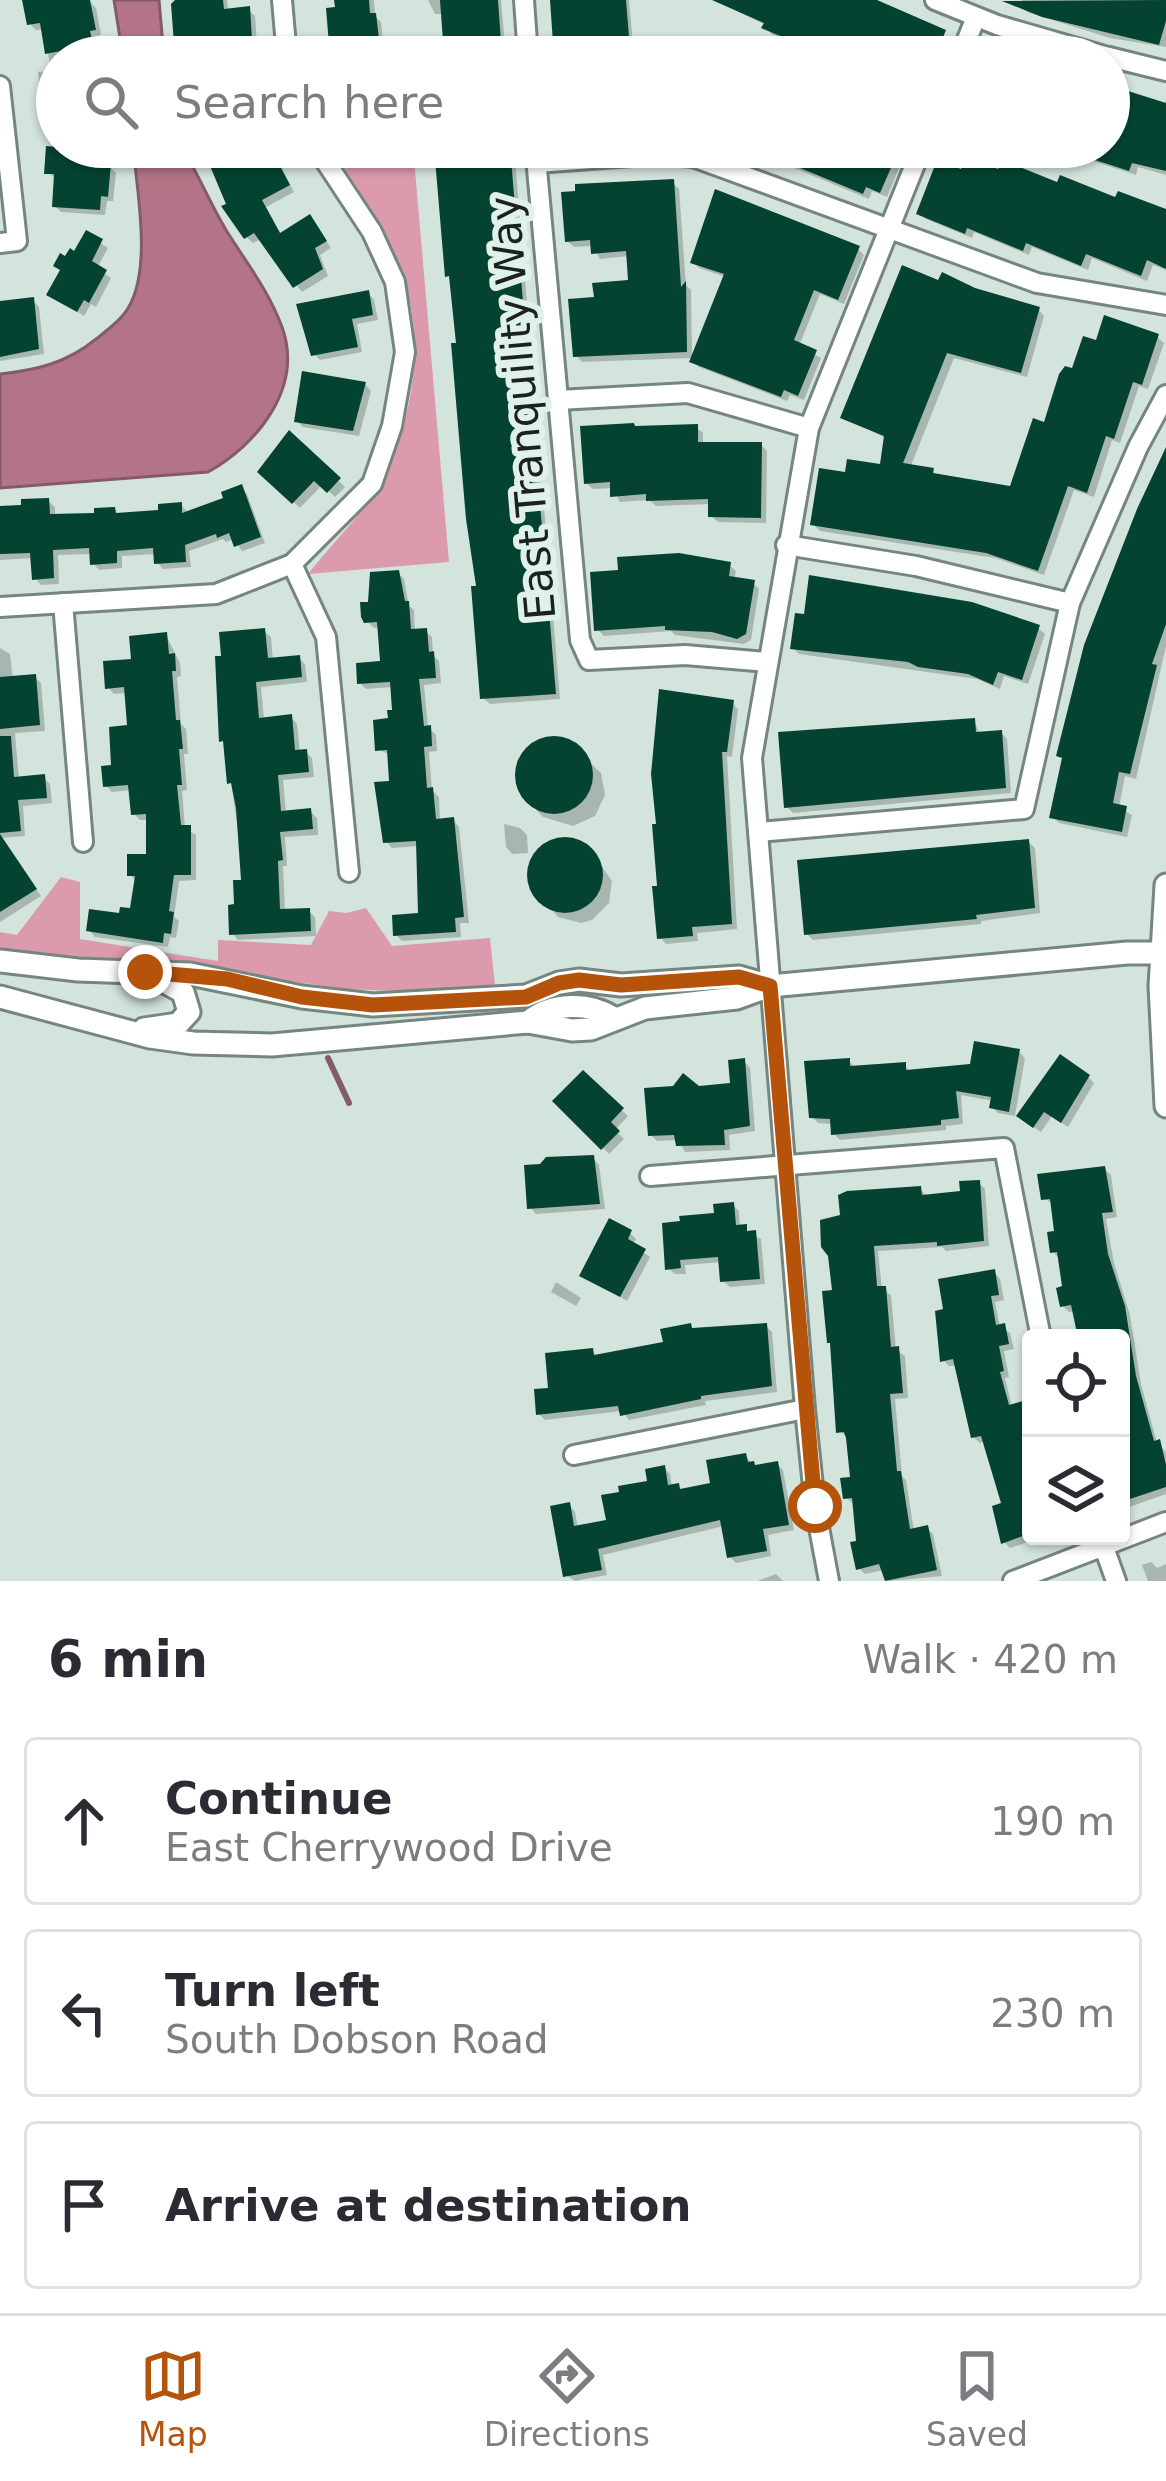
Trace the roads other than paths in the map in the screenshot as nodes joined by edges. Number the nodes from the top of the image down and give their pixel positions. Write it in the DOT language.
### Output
graph roads {
  1 [pos="282,0"];
  2 [pos="524,0"];
  3 [pos="935,0"];
  4 [pos="976,17"];
  5 [pos="285,36"];
  6 [pos="527,36"];
  7 [pos="968,36"];
  8 [pos="1039,36"];
  9 [pos="1130,62"];
  10 [pos="1166,71"];
  11 [pos="0,86"];
  12 [pos="330,168"];
  13 [pos="537,168"];
  14 [pos="722,168"];
  15 [pos="913,168"];
  16 [pos="887,230"];
  17 [pos="8,242"];
  18 [pos="1166,304"];
  19 [pos="1166,395"];
  20 [pos="558,400"];
  21 [pos="808,428"];
  22 [pos="786,545"];
  23 [pos="292,564"];
  24 [pos="63,603"];
  25 [pos="1070,603"];
  26 [pos="0,607"];
  27 [pos="767,662"];
  28 [pos="759,832"];
  29 [pos="83,842"];
  30 [pos="349,872"];
  31 [pos="1166,885"];
  32 [pos="1164,953"];
  33 [pos="0,961"];
  34 [pos="145,972"];
  35 [pos="611,984"];
  36 [pos="770,986"];
  37 [pos="705,991"];
  38 [pos="526,997"];
  39 [pos="0,998"];
  40 [pos="614,1018"];
  41 [pos="528,1022"];
  42 [pos="108,1029"];
  43 [pos="1166,1106"];
  44 [pos="785,1168"];
  45 [pos="650,1176"];
  46 [pos="1039,1329"];
  47 [pos="805,1409"];
  48 [pos="574,1455"];
  49 [pos="1166,1522"];
  50 [pos="1130,1533"];
  51 [pos="1092,1545"];
  52 [pos="1102,1545"];
  53 [pos="830,1581"];
  54 [pos="1013,1581"];
  55 [pos="1116,1581"];
  1 -- 5 [label="street"];
  2 -- 6 [label="street"];
  3 -- 4 [label="street"];
  4 -- 7 [label="street"];
  4 -- 8 [label="street"];
  9 -- 10 [label="street"];
  11 -- 17 [label="street"];
  12 -- 23 [label="street"];
  13 -- 20 [label="street, East Tranquility Way"];
  14 -- 16 [label="street"];
  15 -- 16 [label="street"];
  16 -- 18 [label="street"];
  16 -- 21 [label="street"];
  19 -- 25 [label="street"];
  20 -- 21 [label="street"];
  20 -- 27 [label="street, East Tranquility Way"];
  21 -- 22 [label="street"];
  22 -- 25 [label="street"];
  22 -- 27 [label="street"];
  23 -- 24 [label="street"];
  23 -- 30 [label="street"];
  24 -- 26 [label="street"];
  24 -- 29 [label="street"];
  25 -- 28 [label="street"];
  27 -- 28 [label="street"];
  28 -- 36 [label="street"];
  31 -- 32 [label="street"];
  32 -- 36 [label="street"];
  32 -- 43 [label="street"];
  33 -- 34 [label="street"];
  34 -- 38 [label="street"];
  34 -- 42 [label="street"];
  35 -- 37 [label="street"];
  35 -- 38 [label="street"];
  35 -- 40 [label="street"];
  36 -- 37 [label="street"];
  36 -- 44 [label="street"];
  37 -- 40 [label="street"];
  38 -- 41 [label="street"];
  39 -- 42 [label="street"];
  40 -- 41 [label="street"];
  41 -- 42 [label="street"];
  44 -- 45 [label="street"];
  44 -- 46 [label="street"];
  44 -- 47 [label="street"];
  47 -- 48 [label="street"];
  47 -- 53 [label="street"];
  49 -- 50 [label="street"];
  51 -- 54 [label="street"];
  52 -- 55 [label="street"];
}
